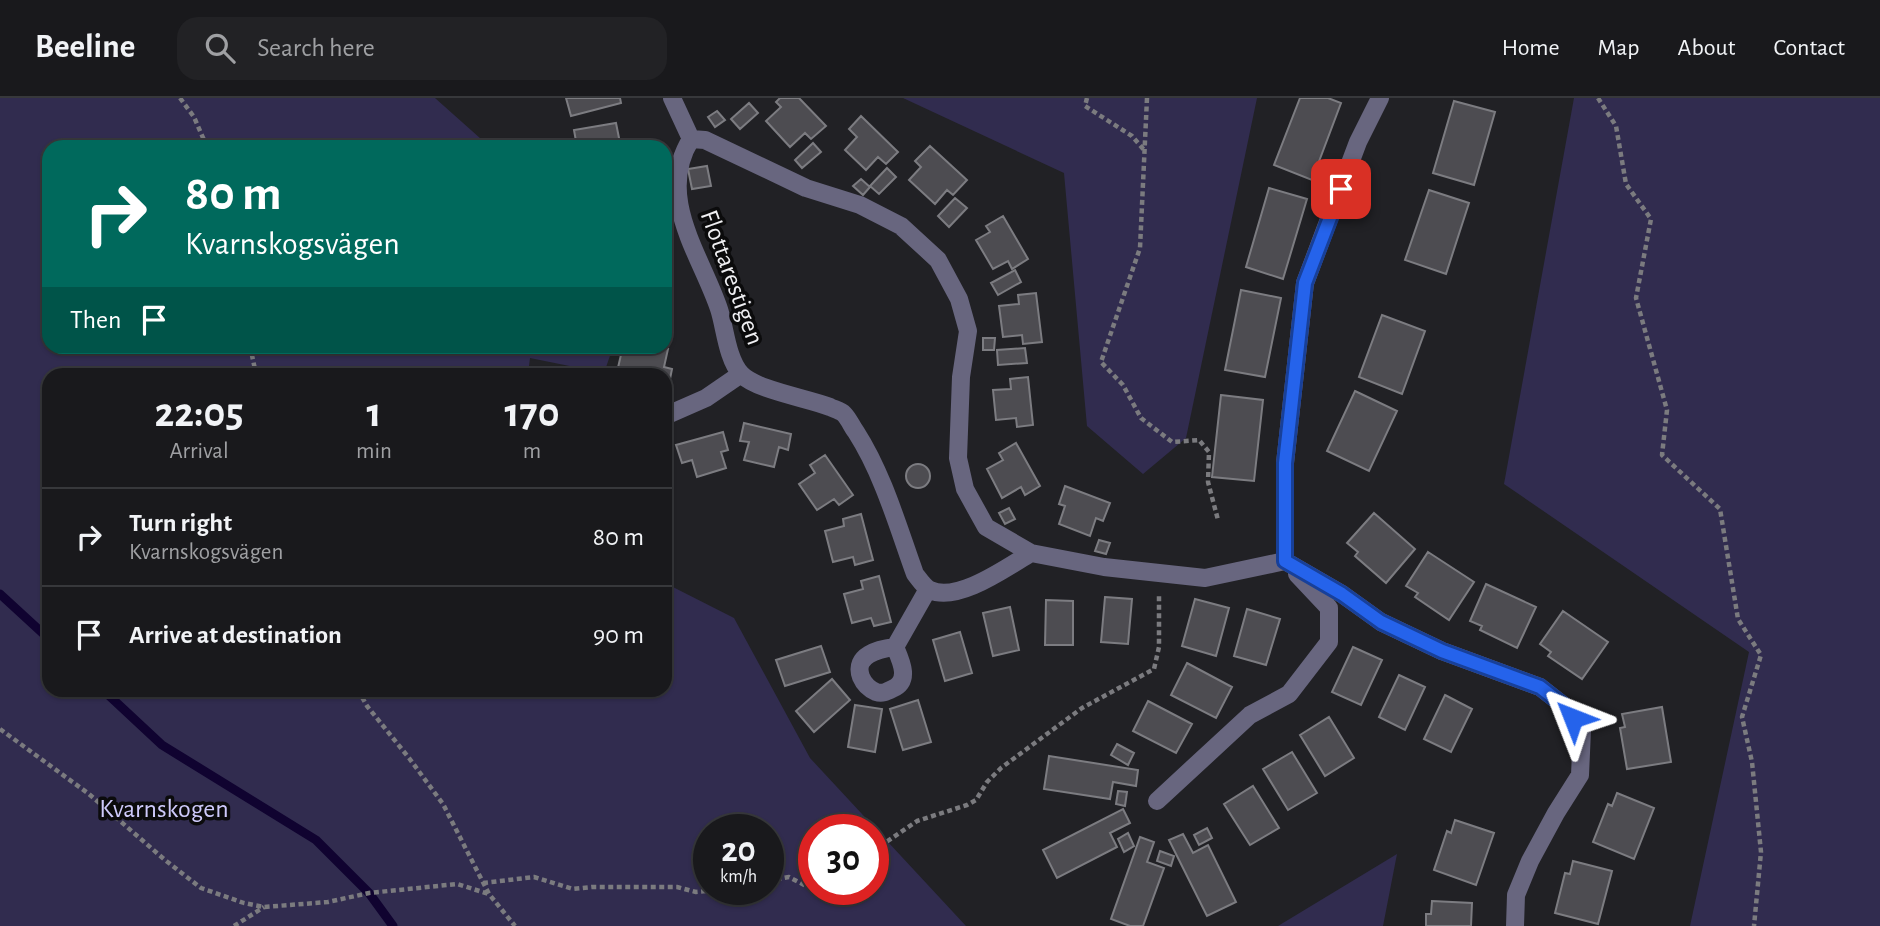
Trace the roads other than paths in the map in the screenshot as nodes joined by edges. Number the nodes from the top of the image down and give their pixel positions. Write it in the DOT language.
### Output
graph roads {
  1 [pos="672,98"];
  2 [pos="1380,98"];
  3 [pos="691,139"];
  4 [pos="741,374"];
  5 [pos="672,413"];
  6 [pos="1031,553"];
  7 [pos="1285,561"];
  8 [pos="928,589"];
  9 [pos="895,647"];
  10 [pos="1157,801"];
  11 [pos="1515,926"];
  1 -- 3 [label="street"];
  2 -- 7 [label="street"];
  3 -- 4 [label="street, Flottarestigen"];
  3 -- 6 [label="street"];
  4 -- 5 [label="street"];
  4 -- 8 [label="street, Flottarestigen"];
  6 -- 7 [label="street"];
  6 -- 8 [label="street"];
  7 -- 10 [label="street"];
  7 -- 11 [label="street"];
  8 -- 9 [label="street"];
}
